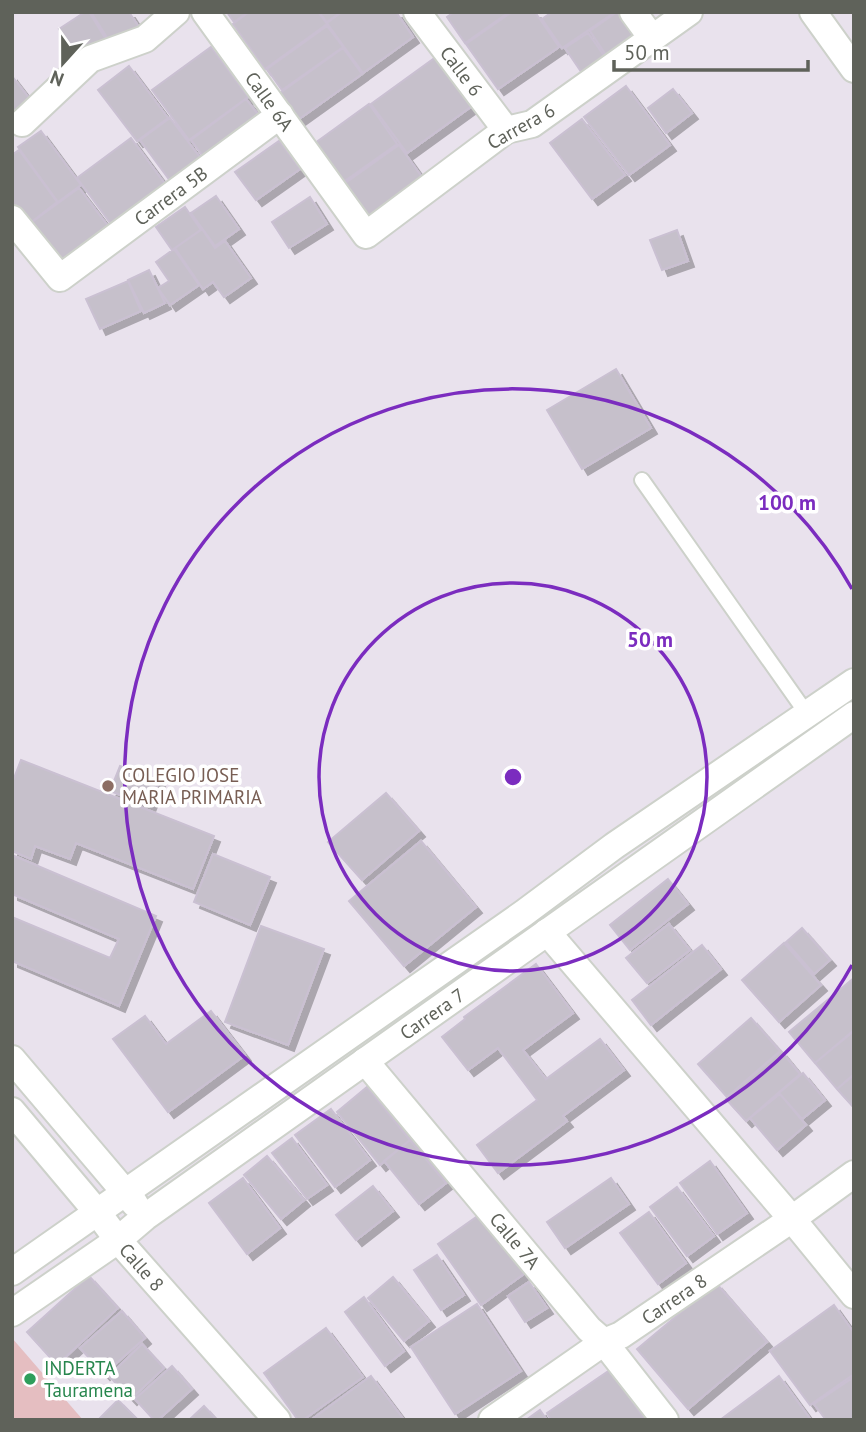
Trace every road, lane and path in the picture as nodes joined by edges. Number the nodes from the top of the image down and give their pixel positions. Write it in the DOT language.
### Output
graph roads {
  1 [pos="176,12"];
  2 [pos="205,12"];
  3 [pos="417,12"];
  4 [pos="633,12"];
  5 [pos="689,12"];
  6 [pos="813,12"];
  7 [pos="652,38"];
  8 [pos="854,69"];
  9 [pos="280,115"];
  10 [pos="22,122"];
  11 [pos="506,130"];
  12 [pos="334,190"];
  13 [pos="12,219"];
  14 [pos="642,480"];
  15 [pos="854,682"];
  16 [pos="807,714"];
  17 [pos="854,715"];
  18 [pos="547,932"];
  19 [pos="12,1059"];
  20 [pos="365,1061"];
  21 [pos="12,1111"];
  22 [pos="854,1174"];
  23 [pos="126,1191"];
  24 [pos="97,1212"];
  25 [pos="145,1217"];
  26 [pos="792,1219"];
  27 [pos="118,1240"];
  28 [pos="12,1272"];
  29 [pos="854,1295"];
  30 [pos="12,1313"];
  31 [pos="604,1342"];
  32 [pos="277,1420"];
  33 [pos="492,1420"];
  34 [pos="664,1420"];
  1 -- 10 [label="street"];
  2 -- 9 [label="street, Calle 6A"];
  3 -- 11 [label="street, Calle 6"];
  4 -- 7 [label="street"];
  5 -- 7 [label="street, Carrera 6"];
  6 -- 8 [label="street"];
  7 -- 11 [label="street, Carrera 6"];
  9 -- 12 [label="street, Calle 6A"];
  9 -- 13 [label="street, Carrera 5B"];
  11 -- 12 [label="street, Carrera 6"];
  14 -- 16 [label="lane"];
  15 -- 16 [label="street, Carrera 7"];
  16 -- 23 [label="street, Carrera 7"];
  17 -- 18 [label="street, Carrera 7"];
  18 -- 20 [label="street, Carrera 7"];
  18 -- 26 [label="street"];
  19 -- 23 [label="street, Calle 8"];
  20 -- 25 [label="street, Carrera 7"];
  20 -- 31 [label="street, Calle 7A"];
  21 -- 24 [label="street, Calle 8"];
  22 -- 26 [label="street, Carrera 8"];
  23 -- 24 [label="street, Carrera 7"];
  23 -- 25 [label="street, Calle 8"];
  24 -- 27 [label="street, Calle 8"];
  24 -- 28 [label="street, Carrera 7"];
  25 -- 27 [label="street, Carrera 7"];
  26 -- 29 [label="street"];
  26 -- 31 [label="street, Carrera 8"];
  27 -- 30 [label="street, Carrera 7"];
  27 -- 32 [label="street, Calle 8"];
  31 -- 33 [label="street, Carrera 8"];
  31 -- 34 [label="street, Calle 7A"];
}
